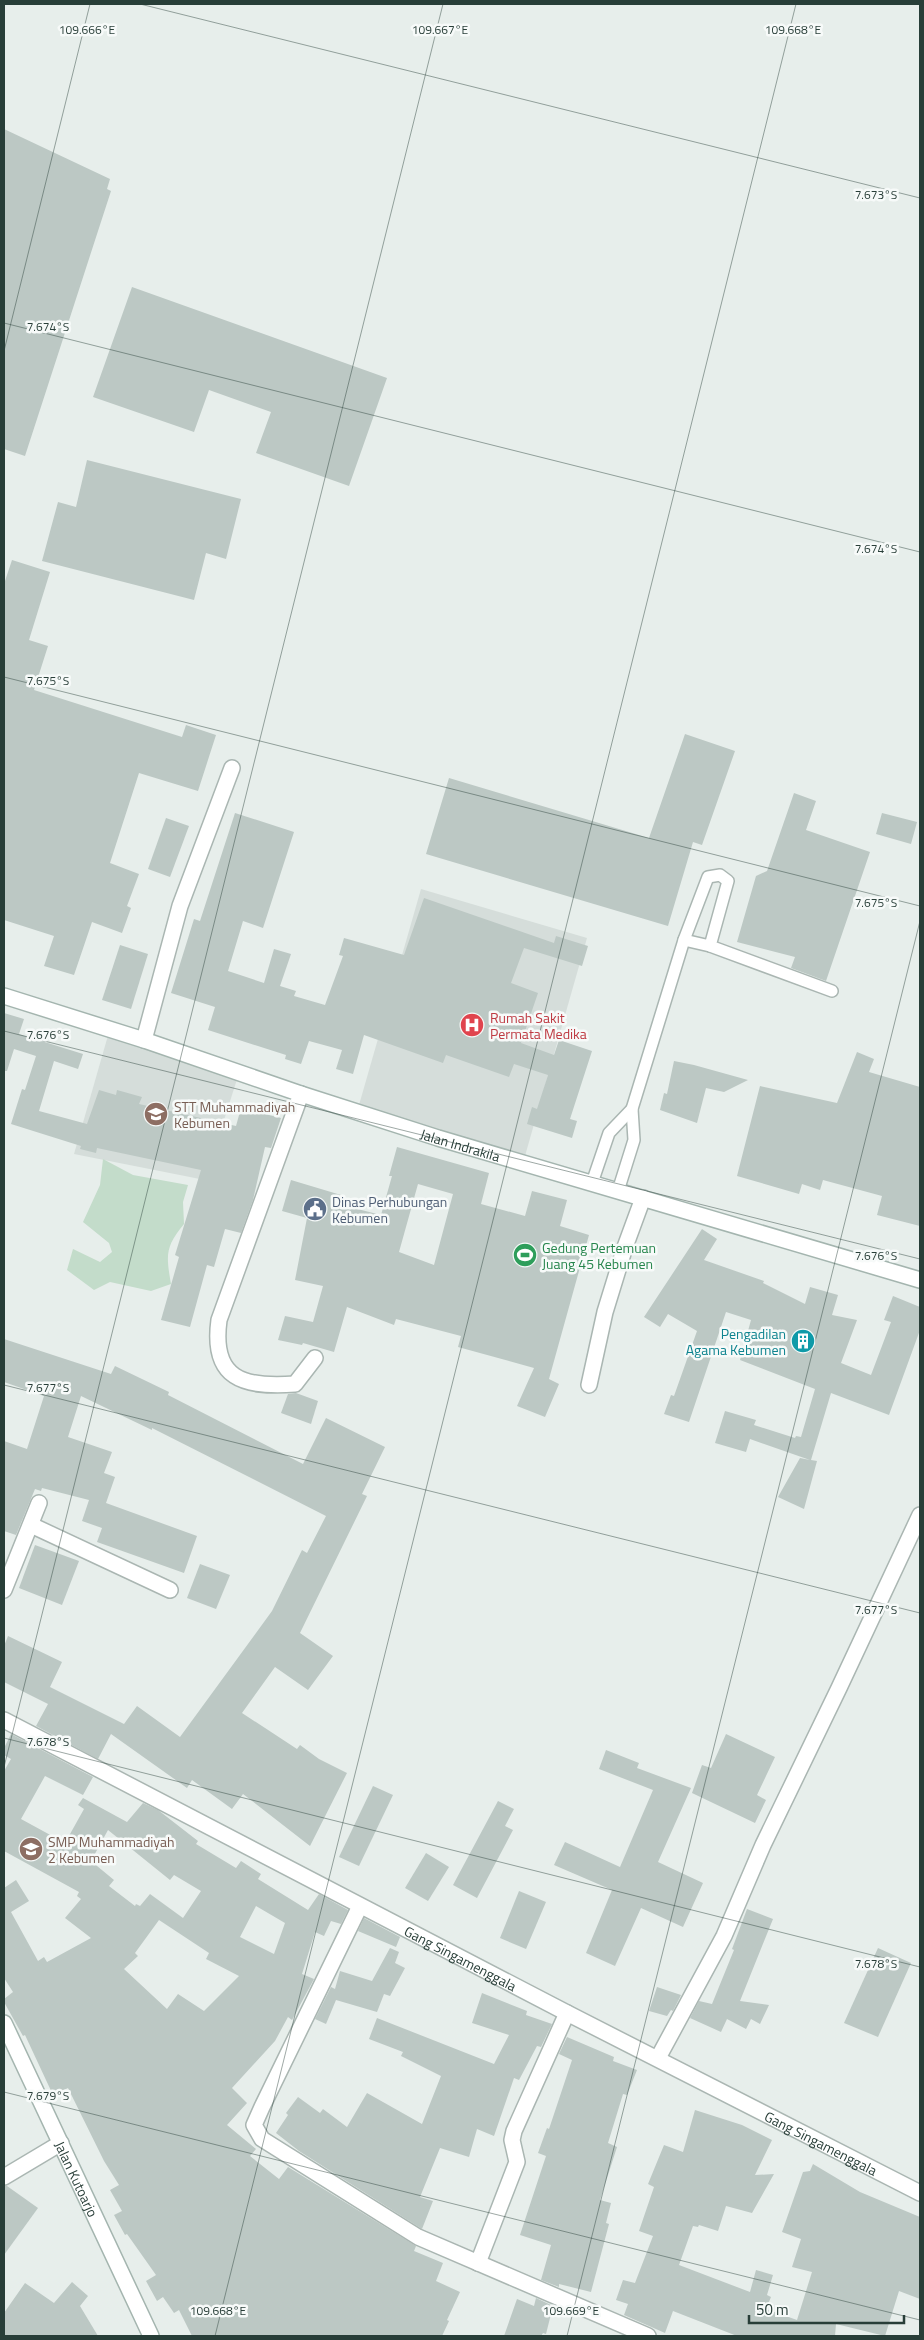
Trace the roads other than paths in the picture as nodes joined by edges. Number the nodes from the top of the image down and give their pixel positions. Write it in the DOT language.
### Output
graph roads {
  1 [pos="232,768"];
  2 [pos="684,940"];
  3 [pos="710,946"];
  4 [pos="832,991"];
  5 [pos="4,996"];
  6 [pos="144,1040"];
  7 [pos="300,1094"];
  8 [pos="632,1109"];
  9 [pos="592,1183"];
  10 [pos="618,1191"];
  11 [pos="643,1198"];
  12 [pos="920,1280"];
  13 [pos="315,1358"];
  14 [pos="589,1385"];
  15 [pos="40,1503"];
  16 [pos="920,1515"];
  17 [pos="31,1525"];
  18 [pos="4,1590"];
  19 [pos="170,1590"];
  20 [pos="4,1720"];
  21 [pos="360,1906"];
  22 [pos="567,2013"];
  23 [pos="4,2023"];
  24 [pos="660,2054"];
  25 [pos="60,2143"];
  26 [pos="4,2177"];
  27 [pos="920,2193"];
  28 [pos="478,2263"];
  29 [pos="620,2331"];
  30 [pos="152,2336"];
  31 [pos="648,2336"];
  1 -- 6 [label="street"];
  2 -- 3 [label="lane"];
  2 -- 3 [label="lane"];
  2 -- 8 [label="lane"];
  3 -- 4 [label="lane"];
  5 -- 6 [label="street, Jalan Indrakila"];
  6 -- 7 [label="street, Jalan Indrakila"];
  7 -- 9 [label="street, Jalan Indrakila"];
  7 -- 13 [label="street"];
  8 -- 9 [label="lane"];
  8 -- 10 [label="lane"];
  9 -- 10 [label="street, Jalan Indrakila"];
  10 -- 11 [label="street, Jalan Indrakila"];
  11 -- 12 [label="street, Jalan Indrakila"];
  11 -- 14 [label="street"];
  15 -- 17 [label="street"];
  16 -- 24 [label="street"];
  17 -- 18 [label="street"];
  17 -- 19 [label="street"];
  20 -- 21 [label="street, Gang Singamenggala"];
  21 -- 22 [label="street, Gang Singamenggala"];
  21 -- 28 [label="street"];
  22 -- 24 [label="street, Gang Singamenggala"];
  22 -- 28 [label="street"];
  23 -- 25 [label="street, Jalan Kutoarjo"];
  24 -- 27 [label="street, Gang Singamenggala"];
  25 -- 26 [label="street"];
  25 -- 30 [label="street, Jalan Kutoarjo"];
  28 -- 29 [label="street"];
  29 -- 31 [label="street"];
}
